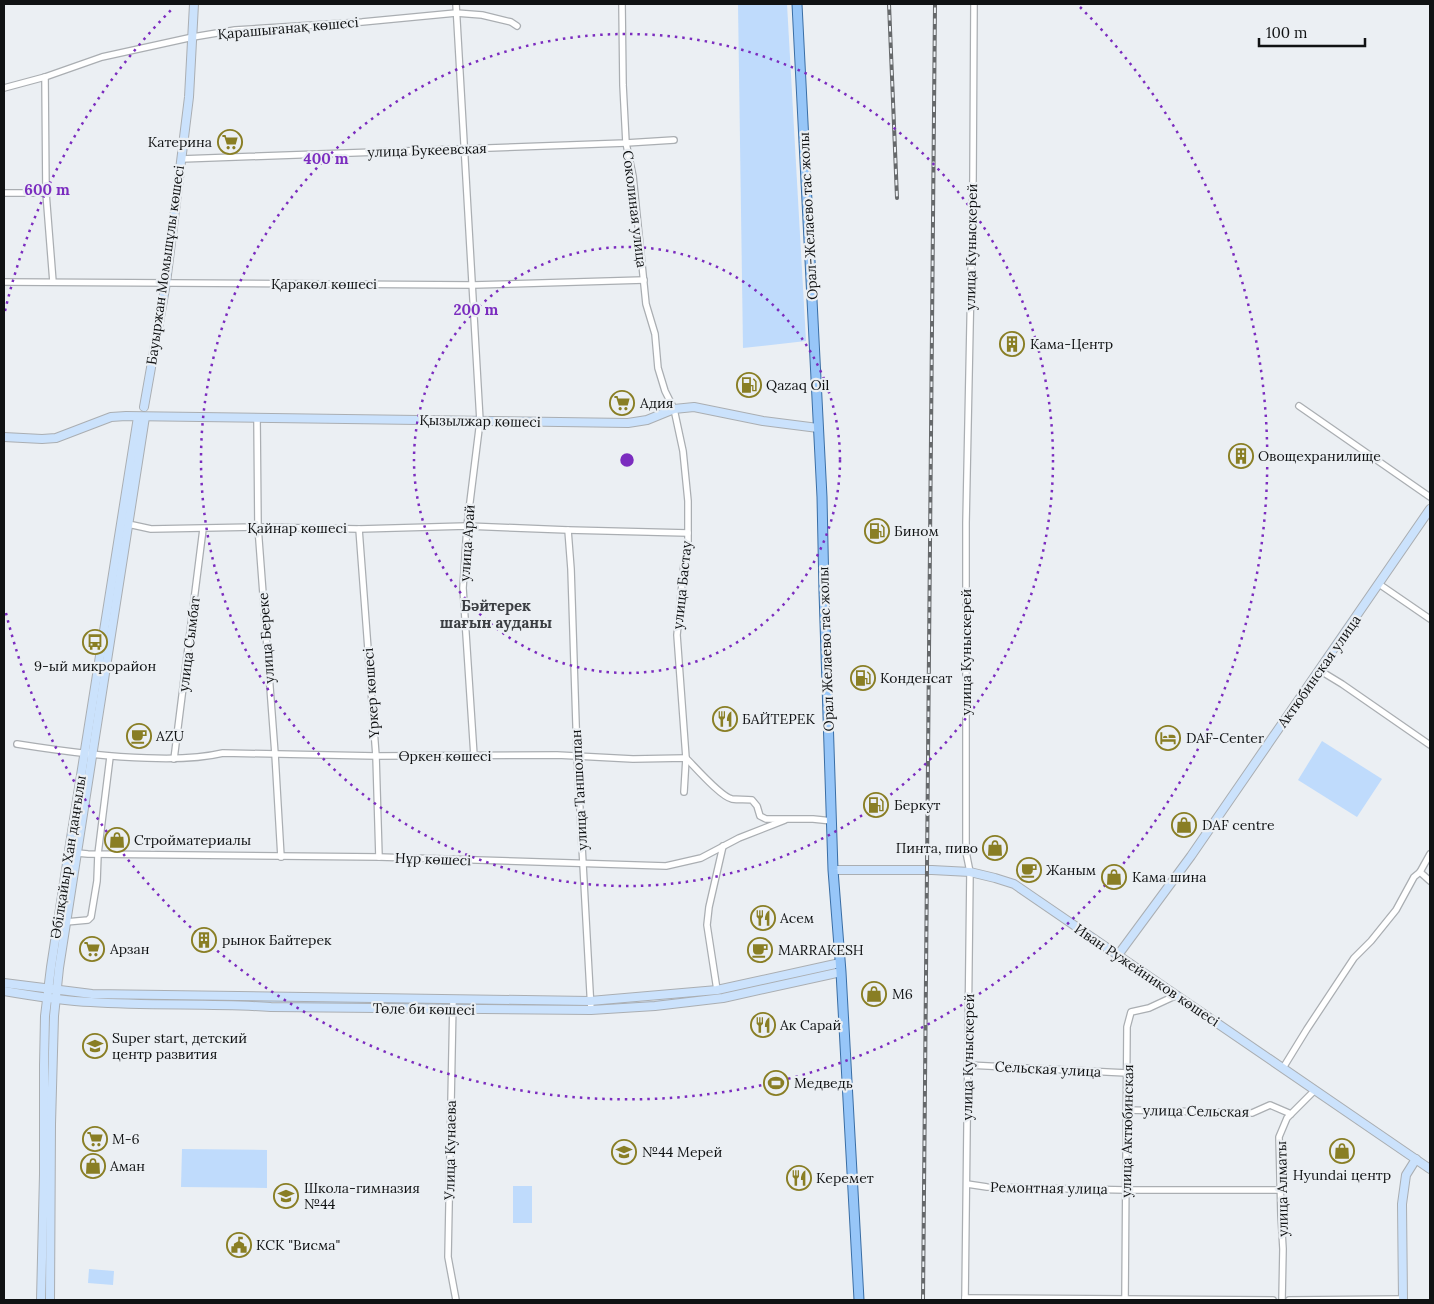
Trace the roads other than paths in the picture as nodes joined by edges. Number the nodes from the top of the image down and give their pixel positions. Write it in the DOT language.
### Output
graph roads {
  1 [pos="194,4"];
  2 [pos="456,4"];
  3 [pos="622,4"];
  4 [pos="797,4"];
  5 [pos="974,4"];
  6 [pos="456,13"];
  7 [pos="517,26"];
  8 [pos="193,37"];
  9 [pos="45,77"];
  10 [pos="4,88"];
  11 [pos="674,140"];
  12 [pos="626,143"];
  13 [pos="464,149"];
  14 [pos="181,159"];
  15 [pos="4,193"];
  16 [pos="46,193"];
  17 [pos="644,280"];
  18 [pos="4,282"];
  19 [pos="53,282"];
  20 [pos="166,283"];
  21 [pos="473,285"];
  22 [pos="1299,406"];
  23 [pos="144,407"];
  24 [pos="674,409"];
  25 [pos="141,417"];
  26 [pos="257,418"];
  27 [pos="480,421"];
  28 [pos="818,428"];
  29 [pos="4,437"];
  30 [pos="1430,497"];
  31 [pos="1430,508"];
  32 [pos="128,524"];
  33 [pos="467,526"];
  34 [pos="258,527"];
  35 [pos="203,529"];
  36 [pos="359,529"];
  37 [pos="568,530"];
  38 [pos="688,533"];
  39 [pos="1379,584"];
  40 [pos="1430,619"];
  41 [pos="1320,670"];
  42 [pos="18,744"];
  43 [pos="1430,746"];
  44 [pos="88,754"];
  45 [pos="275,754"];
  46 [pos="376,756"];
  47 [pos="474,756"];
  48 [pos="577,756"];
  49 [pos="110,757"];
  50 [pos="686,758"];
  51 [pos="174,759"];
  52 [pos="684,792"];
  53 [pos="789,818"];
  54 [pos="832,821"];
  55 [pos="70,844"];
  56 [pos="723,846"];
  57 [pos="77,853"];
  58 [pos="98,854"];
  59 [pos="1430,854"];
  60 [pos="281,857"];
  61 [pos="379,857"];
  62 [pos="583,864"];
  63 [pos="833,870"];
  64 [pos="970,872"];
  65 [pos="1420,872"];
  66 [pos="1430,881"];
  67 [pos="66,922"];
  68 [pos="1118,955"];
  69 [pos="841,968"];
  70 [pos="4,983"];
  71 [pos="717,990"];
  72 [pos="4,991"];
  73 [pos="52,994"];
  74 [pos="1177,995"];
  75 [pos="454,1000"];
  76 [pos="590,1001"];
  77 [pos="453,1010"];
  78 [pos="591,1010"];
  79 [pos="968,1065"];
  80 [pos="1283,1068"];
  81 [pos="1127,1073"];
  82 [pos="1315,1090"];
  83 [pos="1127,1110"];
  84 [pos="1291,1114"];
  85 [pos="1416,1159"];
  86 [pos="1430,1169"];
  87 [pos="966,1184"];
  88 [pos="1126,1190"];
  89 [pos="1281,1190"];
  90 [pos="965,1299"];
  91 [pos="1403,1299"];
  92 [pos="41,1300"];
  93 [pos="50,1300"];
  94 [pos="456,1300"];
  95 [pos="859,1300"];
  96 [pos="1125,1300"];
  97 [pos="1273,1300"];
  98 [pos="1282,1300"];
  99 [pos="1289,1300"];
  1 -- 8 [label="street, Бауыржан Момышұлы көшесі"];
  2 -- 6 [label="street, улица Арай"];
  3 -- 12 [label="street, Соколиная улица"];
  4 -- 28 [label="main road, Орал-Желаево тас жолы"];
  5 -- 64 [label="street, улица Куныскерей"];
  6 -- 7 [label="street, Қарашығанақ көшесі"];
  6 -- 8 [label="street, Қарашығанақ көшесі"];
  6 -- 13 [label="street, улица Арай"];
  8 -- 9 [label="street, Қарашығанақ көшесі"];
  8 -- 14 [label="street, Бауыржан Момышұлы көшесі"];
  9 -- 10 [label="street, Қарашығанақ көшесі"];
  9 -- 16 [label="street"];
  11 -- 12 [label="street, улица Букеевская"];
  12 -- 13 [label="street, улица Букеевская"];
  12 -- 17 [label="street, Соколиная улица"];
  13 -- 14 [label="street, улица Букеевская"];
  13 -- 21 [label="street, улица Арай"];
  14 -- 20 [label="street, Бауыржан Момышұлы көшесі"];
  15 -- 16 [label="street"];
  16 -- 19 [label="street"];
  17 -- 21 [label="street, Қаракөл көшесі"];
  17 -- 24 [label="street, Соколиная улица"];
  18 -- 19 [label="street, Қаракөл көшесі"];
  19 -- 20 [label="street, Қаракөл көшесі"];
  20 -- 21 [label="street, Қаракөл көшесі"];
  20 -- 23 [label="street, Бауыржан Момышұлы көшесі"];
  21 -- 27 [label="street, улица Арай"];
  22 -- 30 [label="street"];
  23 -- 25 [label="street, Бауыржан Момышұлы көшесі"];
  24 -- 27 [label="street, Қызылжар көшесі"];
  24 -- 28 [label="street, Қызылжар көшесі"];
  24 -- 38 [label="street, улица Бастау"];
  25 -- 26 [label="street, Қызылжар көшесі"];
  25 -- 29 [label="street, Қызылжар көшесі"];
  25 -- 32 [label="street, Әбілқайыр Хан даңғылы"];
  25 -- 44 [label="street, Әбілқайыр Хан даңғылы"];
  26 -- 27 [label="street, Қызылжар көшесі"];
  26 -- 34 [label="street, улица Береке"];
  27 -- 33 [label="street, улица Арай"];
  28 -- 54 [label="main road, Орал Желаево тас жолы"];
  31 -- 39 [label="street, Актюбинская улица"];
  32 -- 35 [label="street, Қайнар көшесі"];
  32 -- 44 [label="street, Әбілқайыр Хан даңғылы"];
  33 -- 36 [label="street, Қайнар көшесі"];
  33 -- 37 [label="street, Қайнар көшесі"];
  33 -- 47 [label="street, улица Арай"];
  34 -- 35 [label="street, Қайнар көшесі"];
  34 -- 36 [label="street, Қайнар көшесі"];
  34 -- 45 [label="street, улица Береке"];
  35 -- 51 [label="street, улица Сымбат"];
  36 -- 46 [label="street, Үркер көшесі"];
  37 -- 38 [label="street, Қайнар көшесі"];
  37 -- 48 [label="street, улица Таншолпан"];
  38 -- 50 [label="street, улица Бастау"];
  39 -- 40 [label="street"];
  39 -- 41 [label="street, Актюбинская улица"];
  41 -- 43 [label="street"];
  41 -- 68 [label="street, Актюбинская улица"];
  42 -- 44 [label="street, Өркен көшесі"];
  44 -- 49 [label="street, Өркен көшесі"];
  44 -- 55 [label="street, Әбілқайыр Хан даңғылы"];
  44 -- 57 [label="street, Әбілқайыр Хан даңғылы"];
  45 -- 46 [label="street, Өркен көшесі"];
  45 -- 51 [label="street, Өркен көшесі"];
  45 -- 60 [label="street, улица Береке"];
  46 -- 47 [label="street, Өркен көшесі"];
  46 -- 61 [label="street, Үркер көшесі"];
  47 -- 48 [label="street, Өркен көшесі"];
  48 -- 50 [label="street, Өркен көшесі"];
  48 -- 62 [label="street, улица Таншолпан"];
  49 -- 51 [label="street, Өркен көшесі"];
  49 -- 58 [label="street"];
  50 -- 52 [label="street, улица Бастау"];
  50 -- 53 [label="street"];
  53 -- 54 [label="street"];
  53 -- 56 [label="street, Нұр көшесі"];
  54 -- 63 [label="main road, Орал Желаево тас жолы"];
  55 -- 57 [label="street"];
  55 -- 73 [label="street, Әбілқайыр Хан даңғылы"];
  56 -- 62 [label="street, Нұр көшесі"];
  56 -- 71 [label="street"];
  57 -- 58 [label="street, Нұр көшесі"];
  57 -- 67 [label="street, Әбілқайыр Хан даңғылы"];
  58 -- 60 [label="street, Нұр көшесі"];
  58 -- 67 [label="street"];
  59 -- 65 [label="street"];
  60 -- 61 [label="street, Нұр көшесі"];
  61 -- 62 [label="street, Нұр көшесі"];
  62 -- 76 [label="street, улица Таншолпан"];
  63 -- 64 [label="street, Иван Ружейников көшесі"];
  63 -- 69 [label="main road"];
  64 -- 68 [label="street, Иван Ружейников көшесі"];
  64 -- 79 [label="street, улица Куныскерей"];
  65 -- 66 [label="street"];
  65 -- 80 [label="street"];
  67 -- 73 [label="street, Әбілқайыр Хан даңғылы"];
  68 -- 74 [label="street, Иван Ружейников көшесі"];
  69 -- 71 [label="street, Төле би көшесі"];
  69 -- 78 [label="street, Төле би көшесі"];
  69 -- 95 [label="main road"];
  70 -- 73 [label="street, Төле би көшесі"];
  71 -- 76 [label="street, Төле би көшесі"];
  72 -- 73 [label="street, Төле би көшесі"];
  73 -- 75 [label="street, Төле би көшесі"];
  73 -- 77 [label="street, Төле би көшесі"];
  73 -- 92 [label="street, Әбілқайыр Хан даңғылы"];
  73 -- 93 [label="street, Әбілқайыр Хан даңғылы"];
  74 -- 80 [label="street, Иван Ружейников көшесі"];
  74 -- 81 [label="street, улица Актюбинская"];
  75 -- 76 [label="street, Төле би көшесі"];
  75 -- 77 [label="street, Улица Кунаева"];
  76 -- 78 [label="street, улица Таншолпан"];
  77 -- 78 [label="street, Төле би көшесі"];
  77 -- 94 [label="street, Улица Кунаева"];
  79 -- 81 [label="street, Сельская улица"];
  79 -- 87 [label="street, улица Куныскерей"];
  80 -- 82 [label="street, Иван Ружейников көшесі"];
  81 -- 83 [label="street, улица Актюбинская"];
  82 -- 84 [label="street, улица Алматы"];
  82 -- 85 [label="street, Иван Ружейников көшесі"];
  83 -- 84 [label="street, улица Сельская"];
  83 -- 88 [label="street, улица Актюбинская"];
  84 -- 89 [label="street, улица Алматы"];
  85 -- 86 [label="street, Иван Ружейников көшесі"];
  85 -- 91 [label="street"];
  87 -- 88 [label="street, Ремонтная улица"];
  87 -- 90 [label="street, улица Куныскерей"];
  88 -- 89 [label="street, Ремонтная улица"];
  88 -- 96 [label="street, улица Актюбинская"];
  89 -- 98 [label="street, улица Алматы"];
  90 -- 96 [label="street"];
  91 -- 99 [label="street"];
  96 -- 97 [label="street"];
}
